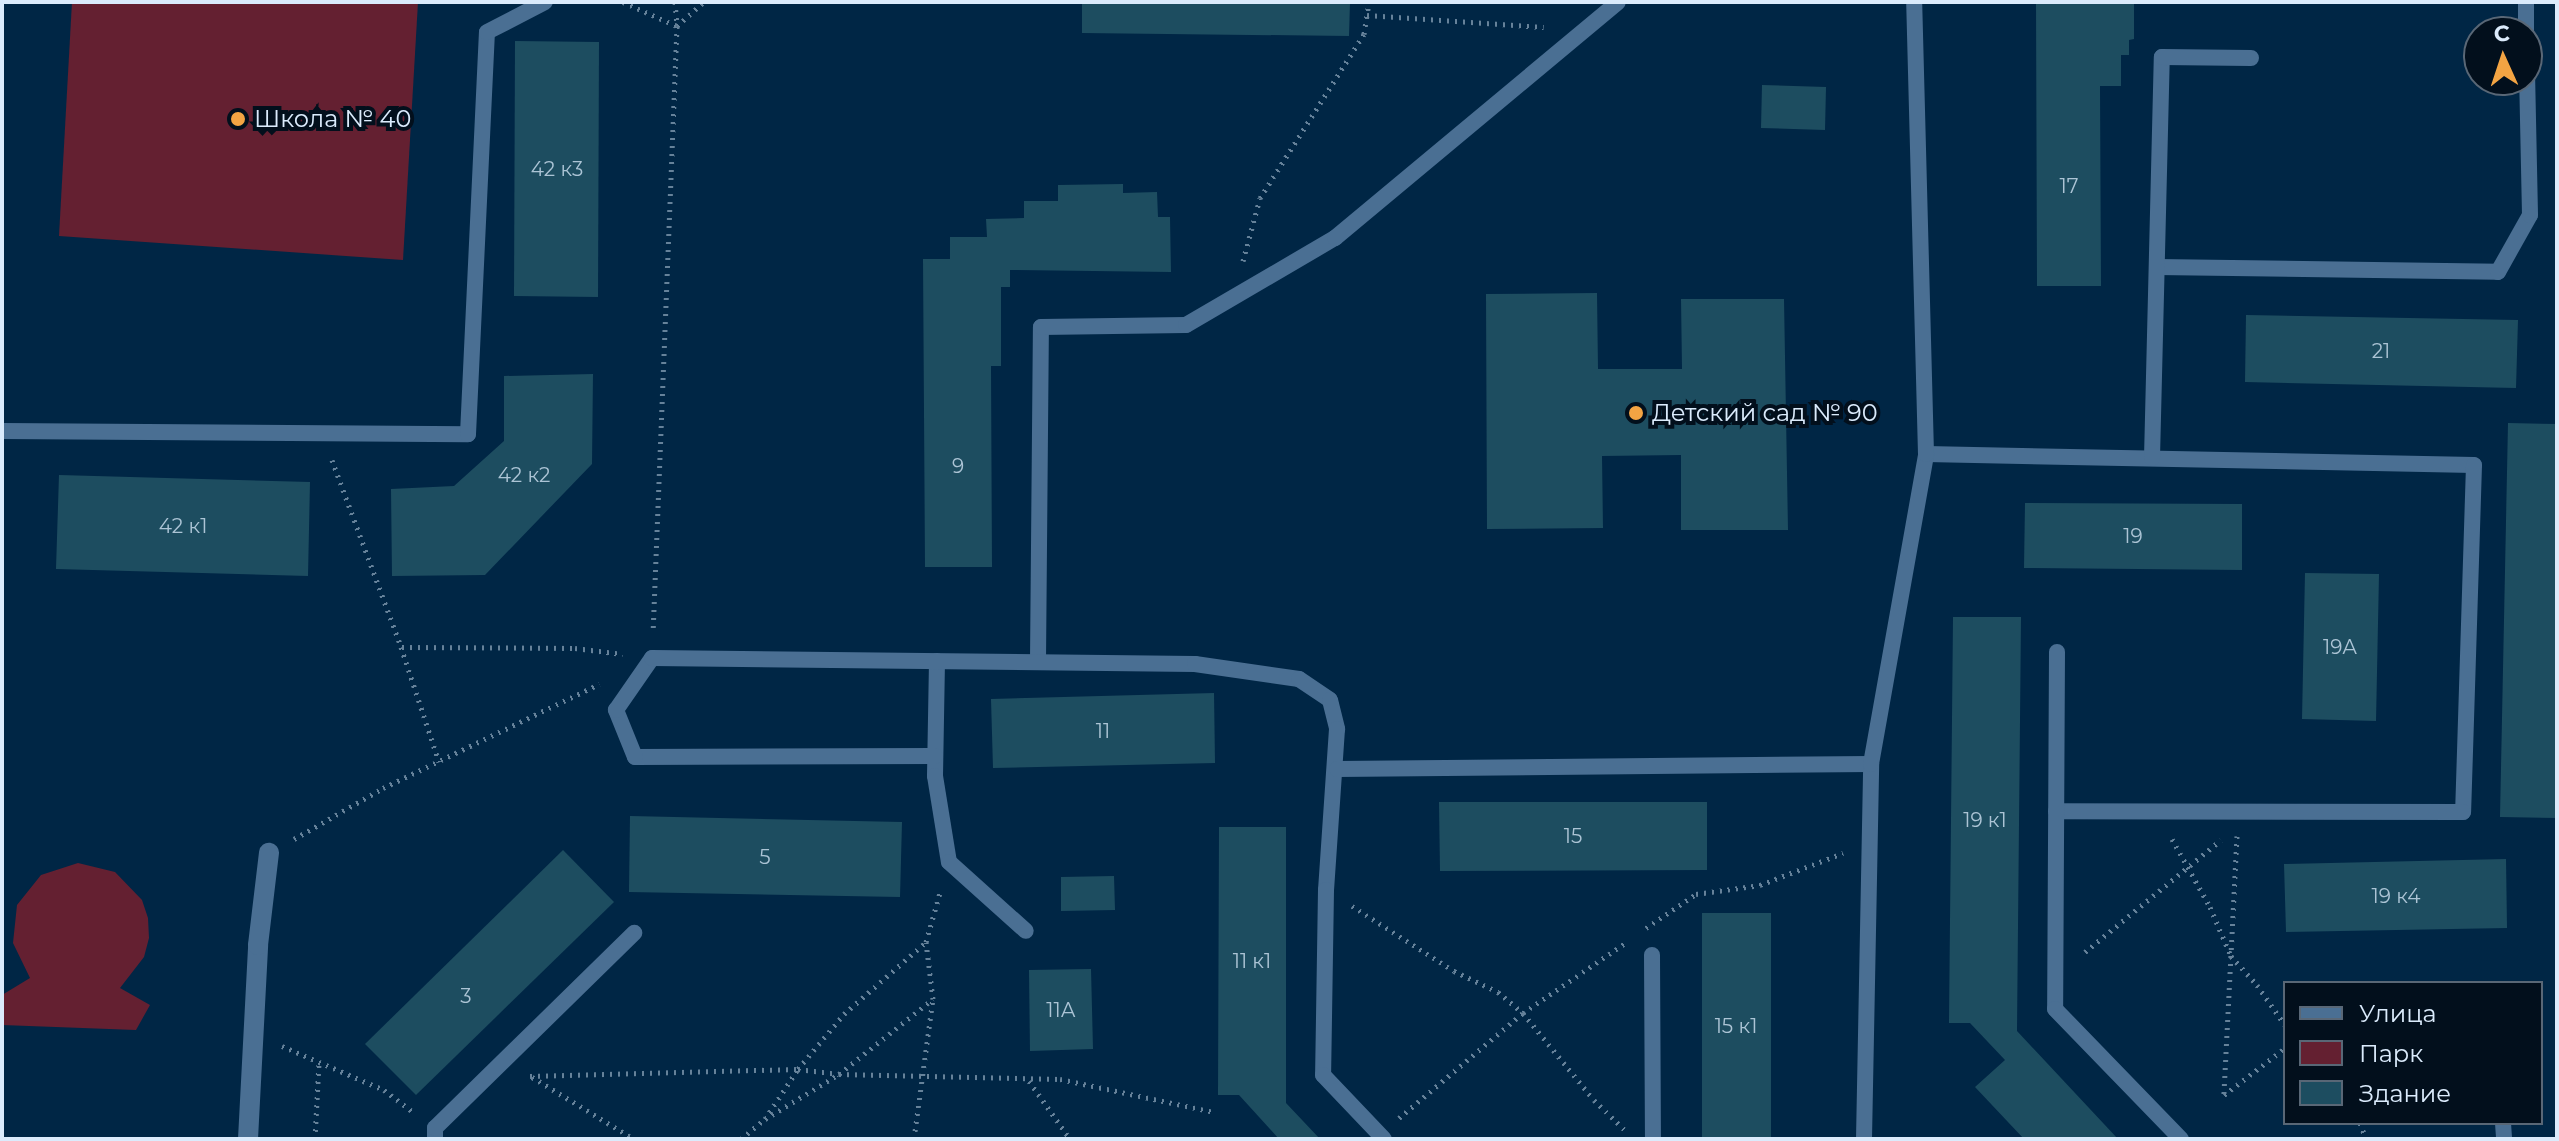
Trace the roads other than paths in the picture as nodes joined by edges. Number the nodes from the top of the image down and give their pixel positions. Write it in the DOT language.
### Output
graph roads {
  1 [pos="545,2"];
  2 [pos="1618,2"];
  3 [pos="1914,2"];
  4 [pos="2251,58"];
  5 [pos="2528,96"];
  6 [pos="2157,267"];
  7 [pos="2,431"];
  8 [pos="1926,454"];
  9 [pos="2152,458"];
  10 [pos="2057,652"];
  11 [pos="937,661"];
  12 [pos="1038,661"];
  13 [pos="935,756"];
  14 [pos="1871,764"];
  15 [pos="1337,769"];
  16 [pos="2056,811"];
  17 [pos="269,853"];
  18 [pos="1026,931"];
  19 [pos="634,933"];
  20 [pos="1652,955"];
  21 [pos="435,1133"];
  22 [pos="1382,1137"];
  23 [pos="248,1139"];
  24 [pos="1653,1139"];
  25 [pos="1864,1139"];
  26 [pos="2181,1139"];
  1 -- 7 [label="lane"];
  2 -- 12 [label="lane"];
  3 -- 8 [label="lane"];
  4 -- 6 [label="lane"];
  5 -- 6 [label="lane"];
  6 -- 9 [label="lane"];
  8 -- 9 [label="lane"];
  8 -- 14 [label="lane"];
  9 -- 16 [label="lane"];
  10 -- 16 [label="lane"];
  11 -- 12 [label="lane"];
  11 -- 13 [label="lane"];
  11 -- 13 [label="lane"];
  12 -- 15 [label="lane"];
  13 -- 18 [label="lane"];
  14 -- 15 [label="lane"];
  14 -- 25 [label="lane"];
  15 -- 22 [label="lane"];
  16 -- 26 [label="lane"];
  17 -- 23 [label="street"];
  19 -- 21 [label="lane"];
  20 -- 24 [label="lane"];
}
